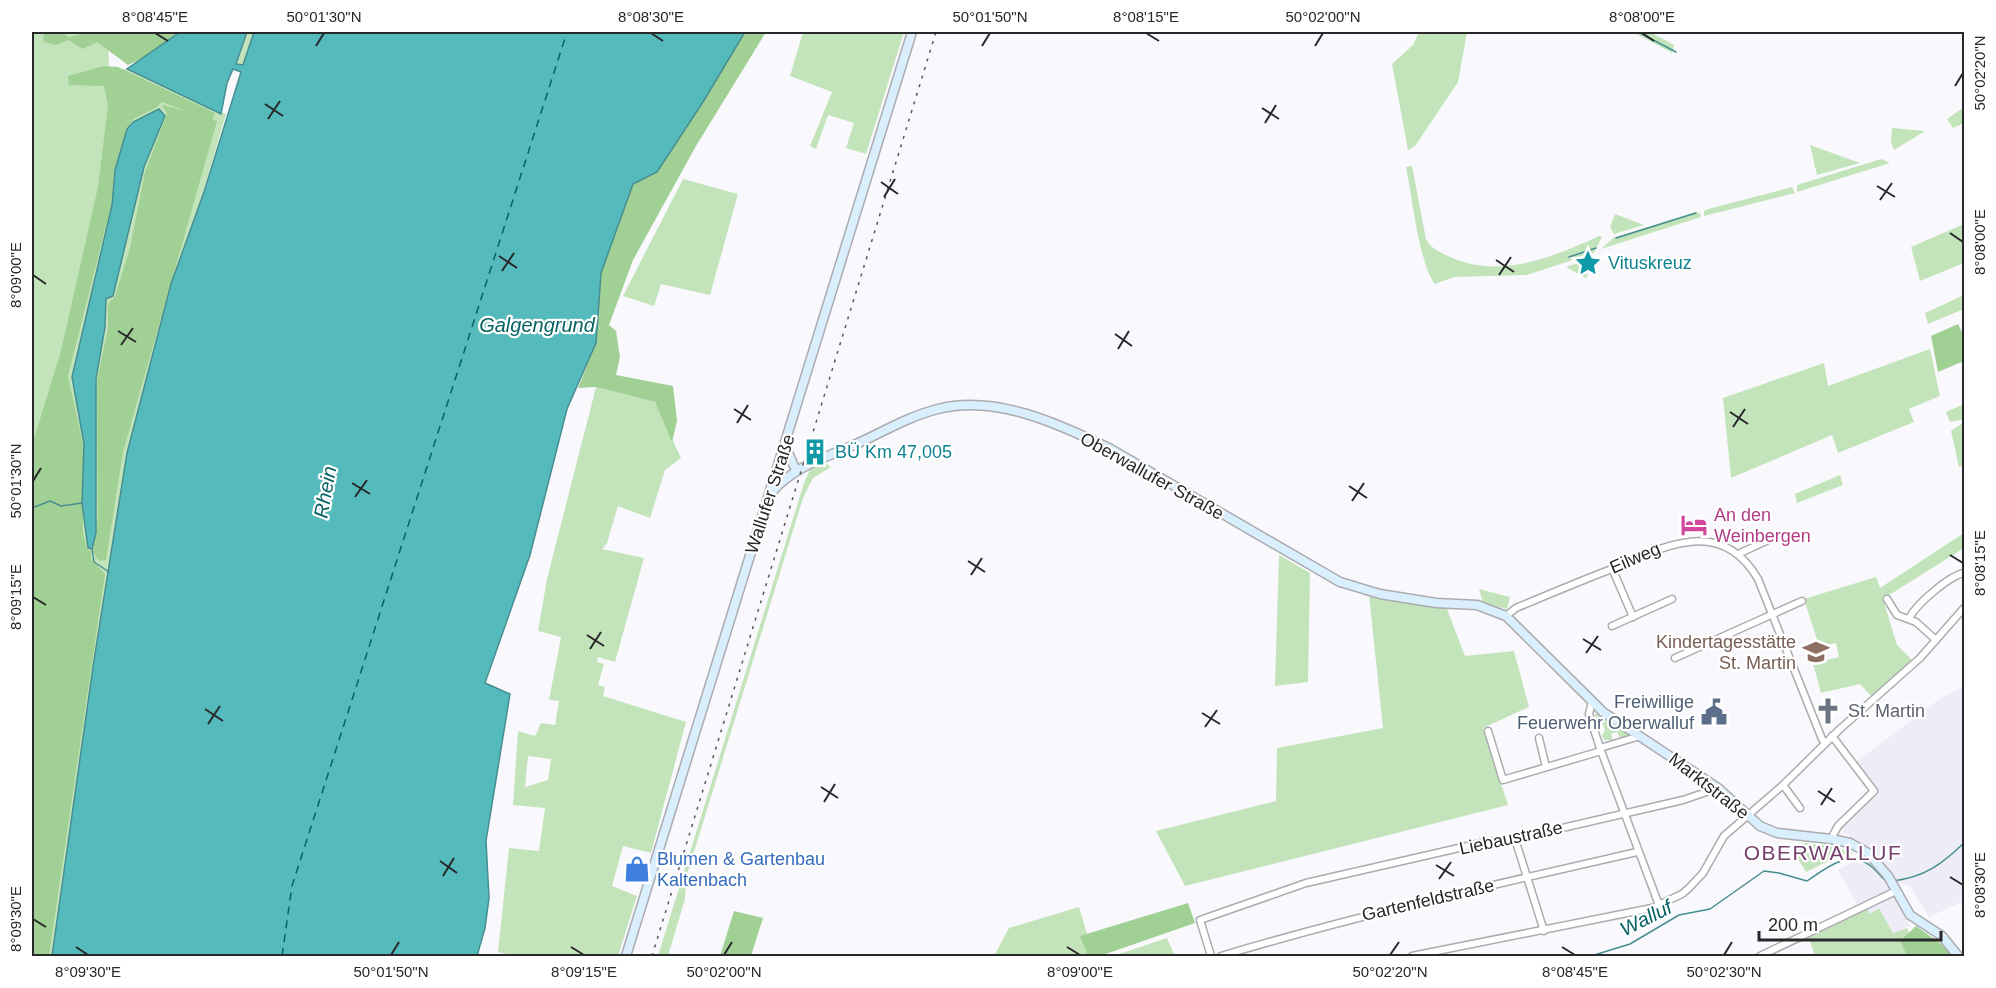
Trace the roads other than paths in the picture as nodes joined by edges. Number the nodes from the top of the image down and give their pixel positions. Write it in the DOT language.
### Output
graph roads {
  1 [pos="912,32"];
  2 [pos="786,448"];
  3 [pos="780,466"];
  4 [pos="796,468"];
  5 [pos="772,492"];
  6 [pos="1777,536"];
  7 [pos="1738,554"];
  8 [pos="1612,568"];
  9 [pos="1965,573"];
  10 [pos="1406,598"];
  11 [pos="1672,599"];
  12 [pos="1887,599"];
  13 [pos="1802,601"];
  14 [pos="1965,608"];
  15 [pos="1772,613"];
  16 [pos="1506,616"];
  17 [pos="1633,617"];
  18 [pos="1909,619"];
  19 [pos="1612,626"];
  20 [pos="1936,640"];
  21 [pos="1675,658"];
  22 [pos="1592,701"];
  23 [pos="1488,731"];
  24 [pos="1640,736"];
  25 [pos="1832,736"];
  26 [pos="1539,738"];
  27 [pos="1825,743"];
  28 [pos="1600,750"];
  29 [pos="1546,767"];
  30 [pos="1783,785"];
  31 [pos="1718,788"];
  32 [pos="1800,808"];
  33 [pos="1624,813"];
  34 [pos="1747,815"];
  35 [pos="1831,838"];
  36 [pos="1515,839"];
  37 [pos="1637,852"];
  38 [pos="1526,878"];
  39 [pos="1893,885"];
  40 [pos="1659,905"];
  41 [pos="1544,931"];
  42 [pos="626,957"];
  43 [pos="1211,957"];
  44 [pos="1221,957"];
  45 [pos="1412,957"];
  46 [pos="1760,957"];
  47 [pos="1958,957"];
  1 -- 2 [label="street, Wallufer Straße"];
  2 -- 3 [label="street, Wallufer Straße"];
  2 -- 4 [label="street"];
  3 -- 4 [label="street, Oberwallufer Straße"];
  3 -- 5 [label="street, Wallufer Straße"];
  4 -- 5 [label="street, Oberwallufer Straße"];
  4 -- 10 [label="street, Oberwallufer Straße"];
  5 -- 42 [label="street, Wallufer Straße"];
  6 -- 7 [label="street"];
  7 -- 8 [label="street, Eilweg"];
  7 -- 15 [label="street"];
  8 -- 16 [label="street, Eilweg"];
  8 -- 17 [label="street"];
  9 -- 18 [label="street"];
  10 -- 16 [label="street, Marktstraße"];
  11 -- 17 [label="street"];
  12 -- 18 [label="street"];
  13 -- 15 [label="street"];
  14 -- 20 [label="street"];
  15 -- 21 [label="street"];
  15 -- 27 [label="street"];
  16 -- 22 [label="street, Marktstraße"];
  17 -- 19 [label="street"];
  18 -- 20 [label="street"];
  20 -- 25 [label="street"];
  22 -- 24 [label="street, Marktstraße"];
  22 -- 28 [label="street"];
  23 -- 29 [label="street"];
  24 -- 28 [label="street"];
  24 -- 31 [label="street, Marktstraße"];
  25 -- 27 [label="street"];
  25 -- 35 [label="street"];
  26 -- 29 [label="street"];
  27 -- 30 [label="street"];
  28 -- 29 [label="street"];
  28 -- 33 [label="street"];
  30 -- 32 [label="street"];
  30 -- 34 [label="street"];
  31 -- 33 [label="street, Liebaustraße"];
  31 -- 34 [label="street, Marktstraße"];
  33 -- 36 [label="street, Liebaustraße"];
  33 -- 37 [label="street"];
  34 -- 35 [label="street, Marktstraße"];
  34 -- 40 [label="street"];
  35 -- 39 [label="street, Marktstraße"];
  36 -- 38 [label="street"];
  36 -- 43 [label="street, Liebaustraße"];
  37 -- 38 [label="street, Gartenfeldstraße"];
  37 -- 40 [label="street"];
  38 -- 41 [label="street"];
  38 -- 44 [label="street, Gartenfeldstraße"];
  39 -- 46 [label="street"];
  39 -- 47 [label="street, Marktstraße"];
  40 -- 41 [label="street"];
  41 -- 45 [label="street"];
}
